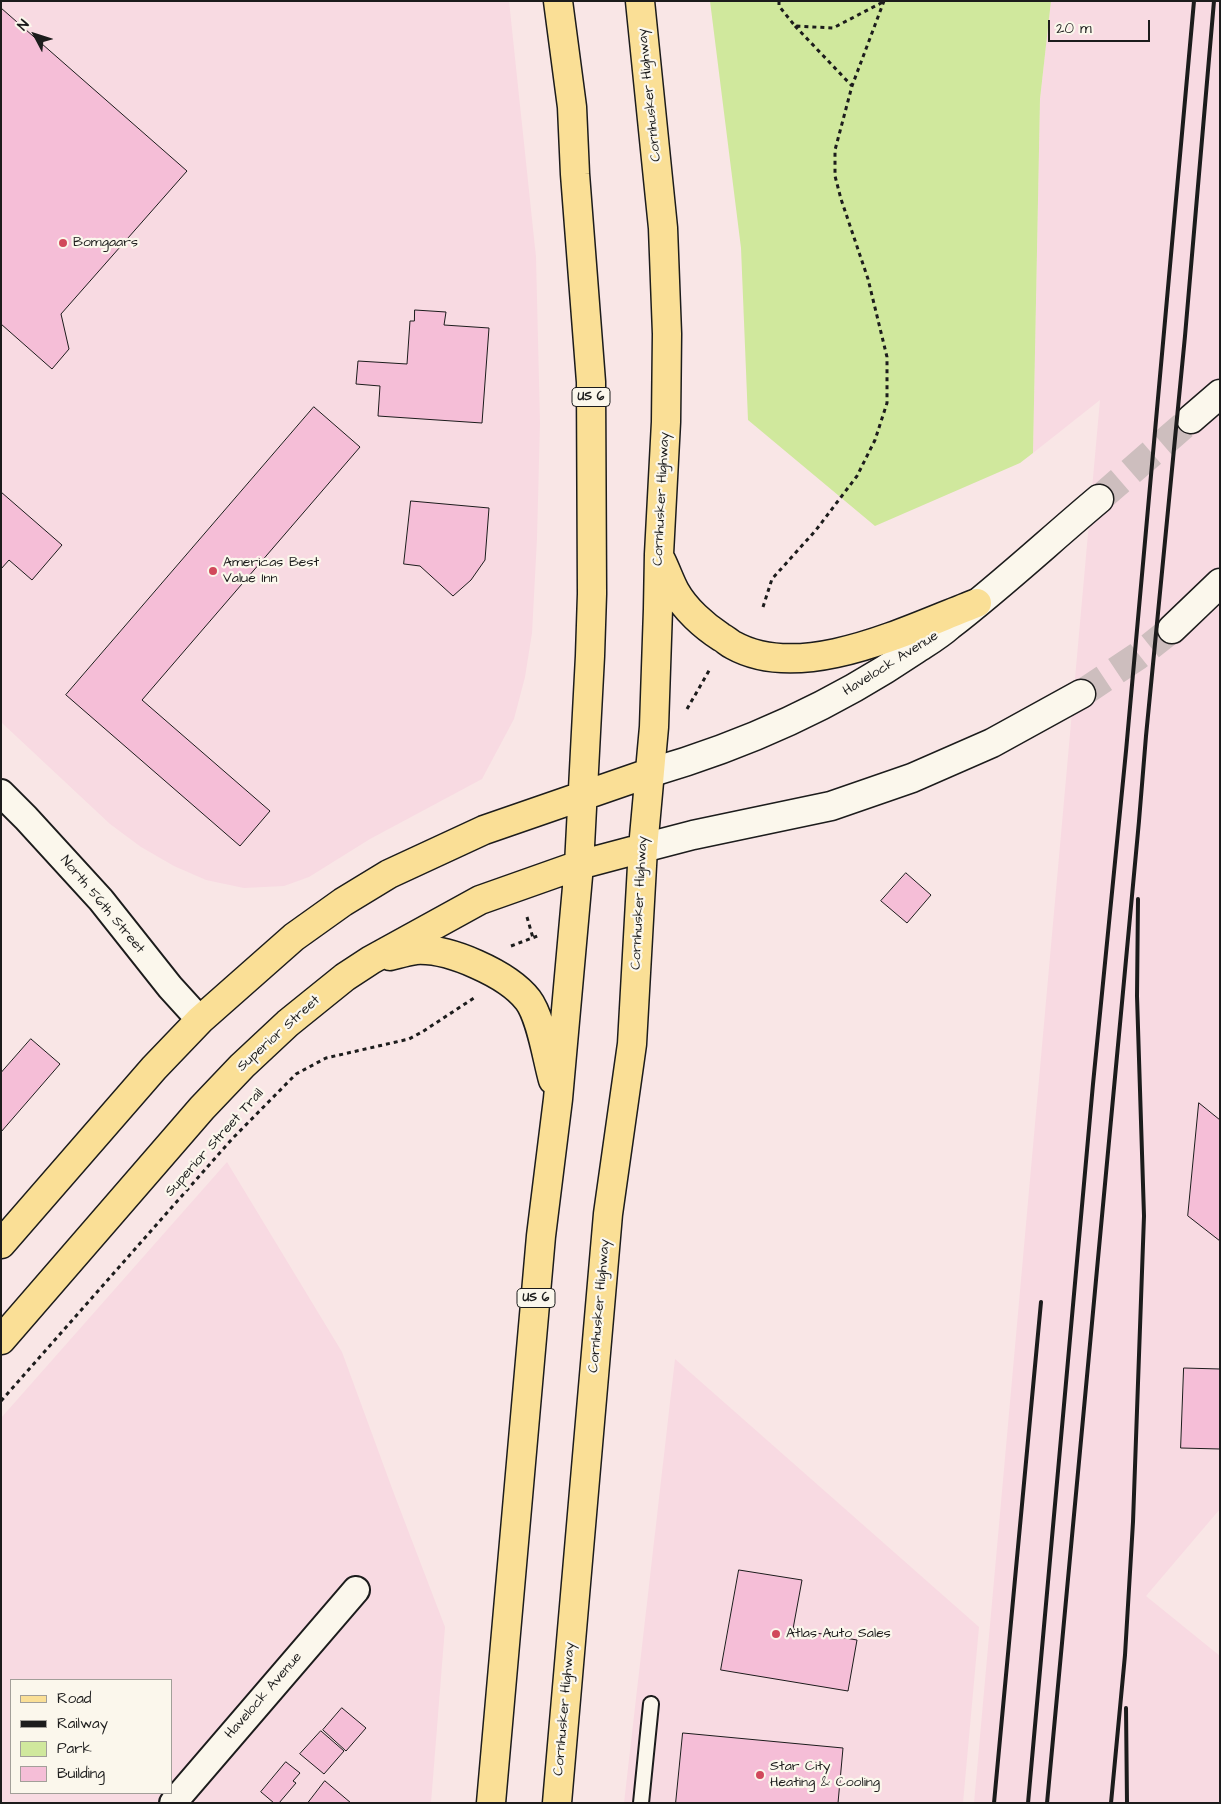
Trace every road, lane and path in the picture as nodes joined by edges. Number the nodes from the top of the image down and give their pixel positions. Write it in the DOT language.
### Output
graph roads {
  1 [pos="558,1"];
  2 [pos="640,1"];
  3 [pos="779,1"];
  4 [pos="884,2"];
  5 [pos="795,26"];
  6 [pos="852,86"];
  7 [pos="1220,394"];
  8 [pos="1191,419"];
  9 [pos="1099,499"];
  10 [pos="658,554"];
  11 [pos="1220,583"];
  12 [pos="977,603"];
  13 [pos="763,607"];
  14 [pos="1172,629"];
  15 [pos="711,668"];
  16 [pos="1081,694"];
  17 [pos="686,710"];
  18 [pos="649,774"];
  19 [pos="1,793"];
  20 [pos="584,794"];
  21 [pos="643,848"];
  22 [pos="579,865"];
  23 [pos="525,912"];
  24 [pos="543,934"];
  25 [pos="533,938"];
  26 [pos="507,947"];
  27 [pos="371,960"];
  28 [pos="494,972"];
  29 [pos="200,1020"];
  30 [pos="558,1099"];
  31 [pos="1,1244"];
  32 [pos="1,1340"];
  33 [pos="1,1401"];
  34 [pos="356,1590"];
  35 [pos="651,1704"];
  36 [pos="173,1803"];
  37 [pos="491,1803"];
  38 [pos="556,1803"];
  39 [pos="641,1803"];
  1 -- 20 [label="main road, US 6"];
  2 -- 10 [label="main road, Cornhusker Highway"];
  3 -- 5 [label="path"];
  4 -- 5 [label="path"];
  4 -- 6 [label="path"];
  5 -- 6 [label="path"];
  6 -- 13 [label="path"];
  7 -- 8 [label="main road"];
  9 -- 12 [label="main road, Havelock Avenue"];
  10 -- 12 [label="main road"];
  10 -- 18 [label="main road, Cornhusker Highway"];
  11 -- 14 [label="main road"];
  12 -- 18 [label="main road, Havelock Avenue"];
  15 -- 17 [label="path"];
  16 -- 21 [label="main road"];
  18 -- 20 [label="main road"];
  18 -- 21 [label="main road, Cornhusker Highway"];
  19 -- 29 [label="street, North 56th Street"];
  20 -- 22 [label="main road, US 6"];
  20 -- 29 [label="main road"];
  21 -- 22 [label="main road, Superior Street"];
  21 -- 38 [label="main road, Cornhusker Highway"];
  22 -- 27 [label="main road, Superior Street"];
  22 -- 30 [label="main road, US 6"];
  23 -- 25 [label="path"];
  24 -- 25 [label="path"];
  25 -- 26 [label="path"];
  27 -- 28 [label="main road"];
  27 -- 32 [label="main road, Superior Street"];
  28 -- 30 [label="main road"];
  28 -- 33 [label="path, Superior Street Trail"];
  29 -- 31 [label="main road"];
  30 -- 37 [label="main road, US 6"];
  34 -- 36 [label="street, Havelock Avenue"];
  35 -- 39 [label="lane"];
}
